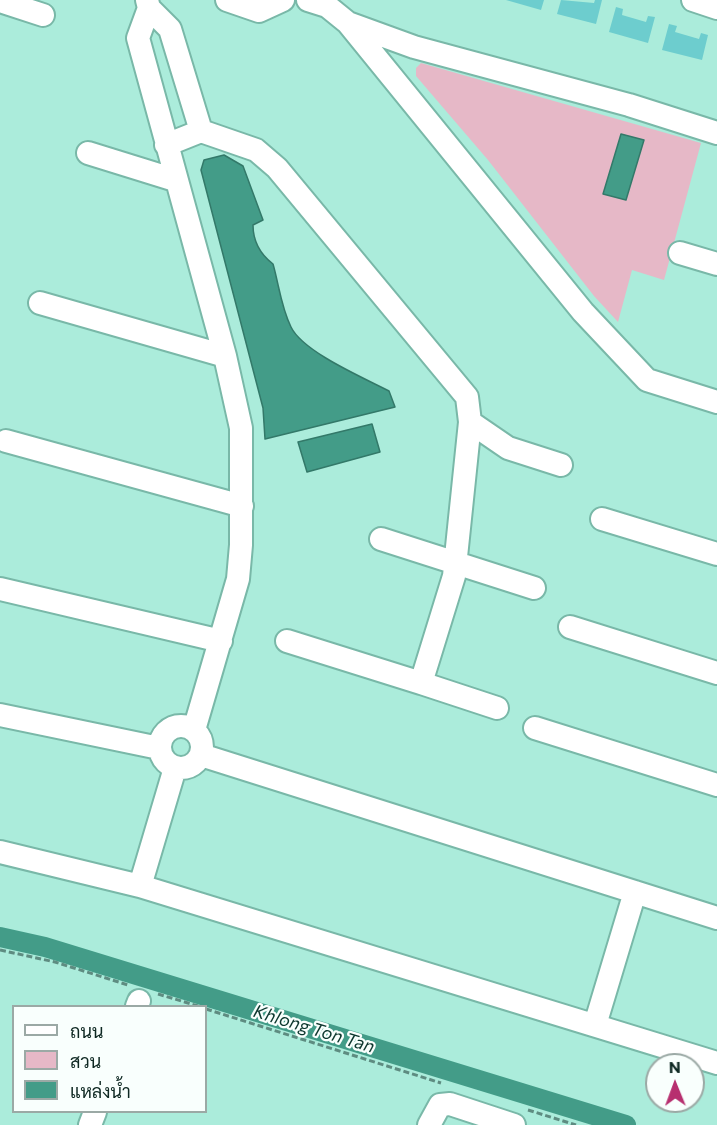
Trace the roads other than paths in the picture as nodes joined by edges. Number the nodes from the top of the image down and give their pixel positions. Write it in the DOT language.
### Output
graph roads {
  1 [pos="227,0"];
  2 [pos="283,0"];
  3 [pos="308,0"];
  4 [pos="693,0"];
  5 [pos="0,1"];
  6 [pos="148,4"];
  7 [pos="717,8"];
  8 [pos="44,15"];
  9 [pos="348,23"];
  10 [pos="201,131"];
  11 [pos="717,134"];
  12 [pos="166,145"];
  13 [pos="88,153"];
  14 [pos="175,180"];
  15 [pos="680,253"];
  16 [pos="717,264"];
  17 [pos="40,303"];
  18 [pos="225,356"];
  19 [pos="717,402"];
  20 [pos="470,422"];
  21 [pos="6,441"];
  22 [pos="561,465"];
  23 [pos="242,506"];
  24 [pos="602,519"];
  25 [pos="381,538"];
  26 [pos="717,554"];
  27 [pos="456,563"];
  28 [pos="534,588"];
  29 [pos="0,589"];
  30 [pos="570,627"];
  31 [pos="287,641"];
  32 [pos="221,642"];
  33 [pos="717,673"];
  34 [pos="421,683"];
  35 [pos="497,708"];
  36 [pos="0,715"];
  37 [pos="535,728"];
  38 [pos="194,730"];
  39 [pos="159,748"];
  40 [pos="201,755"];
  41 [pos="175,768"];
  42 [pos="717,785"];
  43 [pos="0,852"];
  44 [pos="140,886"];
  45 [pos="635,892"];
  46 [pos="717,918"];
  47 [pos="595,1025"];
  48 [pos="717,1063"];
  49 [pos="517,1116"];
  50 [pos="461,1117"];
  51 [pos="429,1125"];
  1 -- 2 [label="street"];
  3 -- 9 [label="street"];
  4 -- 7 [label="street"];
  5 -- 8 [label="street"];
  6 -- 10 [label="street"];
  6 -- 12 [label="street"];
  9 -- 11 [label="street"];
  9 -- 19 [label="street"];
  10 -- 12 [label="street"];
  10 -- 20 [label="street"];
  12 -- 14 [label="street"];
  13 -- 14 [label="street"];
  14 -- 18 [label="street"];
  15 -- 16 [label="street"];
  17 -- 18 [label="street"];
  18 -- 23 [label="street"];
  20 -- 22 [label="street"];
  20 -- 27 [label="street"];
  21 -- 23 [label="street"];
  23 -- 32 [label="street"];
  24 -- 26 [label="street"];
  25 -- 27 [label="street"];
  27 -- 28 [label="street"];
  27 -- 34 [label="street"];
  29 -- 32 [label="street"];
  30 -- 33 [label="street"];
  31 -- 34 [label="street"];
  32 -- 38 [label="street"];
  34 -- 35 [label="street"];
  36 -- 39 [label="street"];
  37 -- 42 [label="street"];
  38 -- 39 [label="street"];
  38 -- 40 [label="street"];
  39 -- 41 [label="street"];
  40 -- 41 [label="street"];
  40 -- 45 [label="street"];
  41 -- 44 [label="street"];
  43 -- 44 [label="street"];
  44 -- 47 [label="street"];
  45 -- 46 [label="street"];
  45 -- 47 [label="street"];
  47 -- 48 [label="street"];
  49 -- 50 [label="street"];
  50 -- 51 [label="street"];
}
